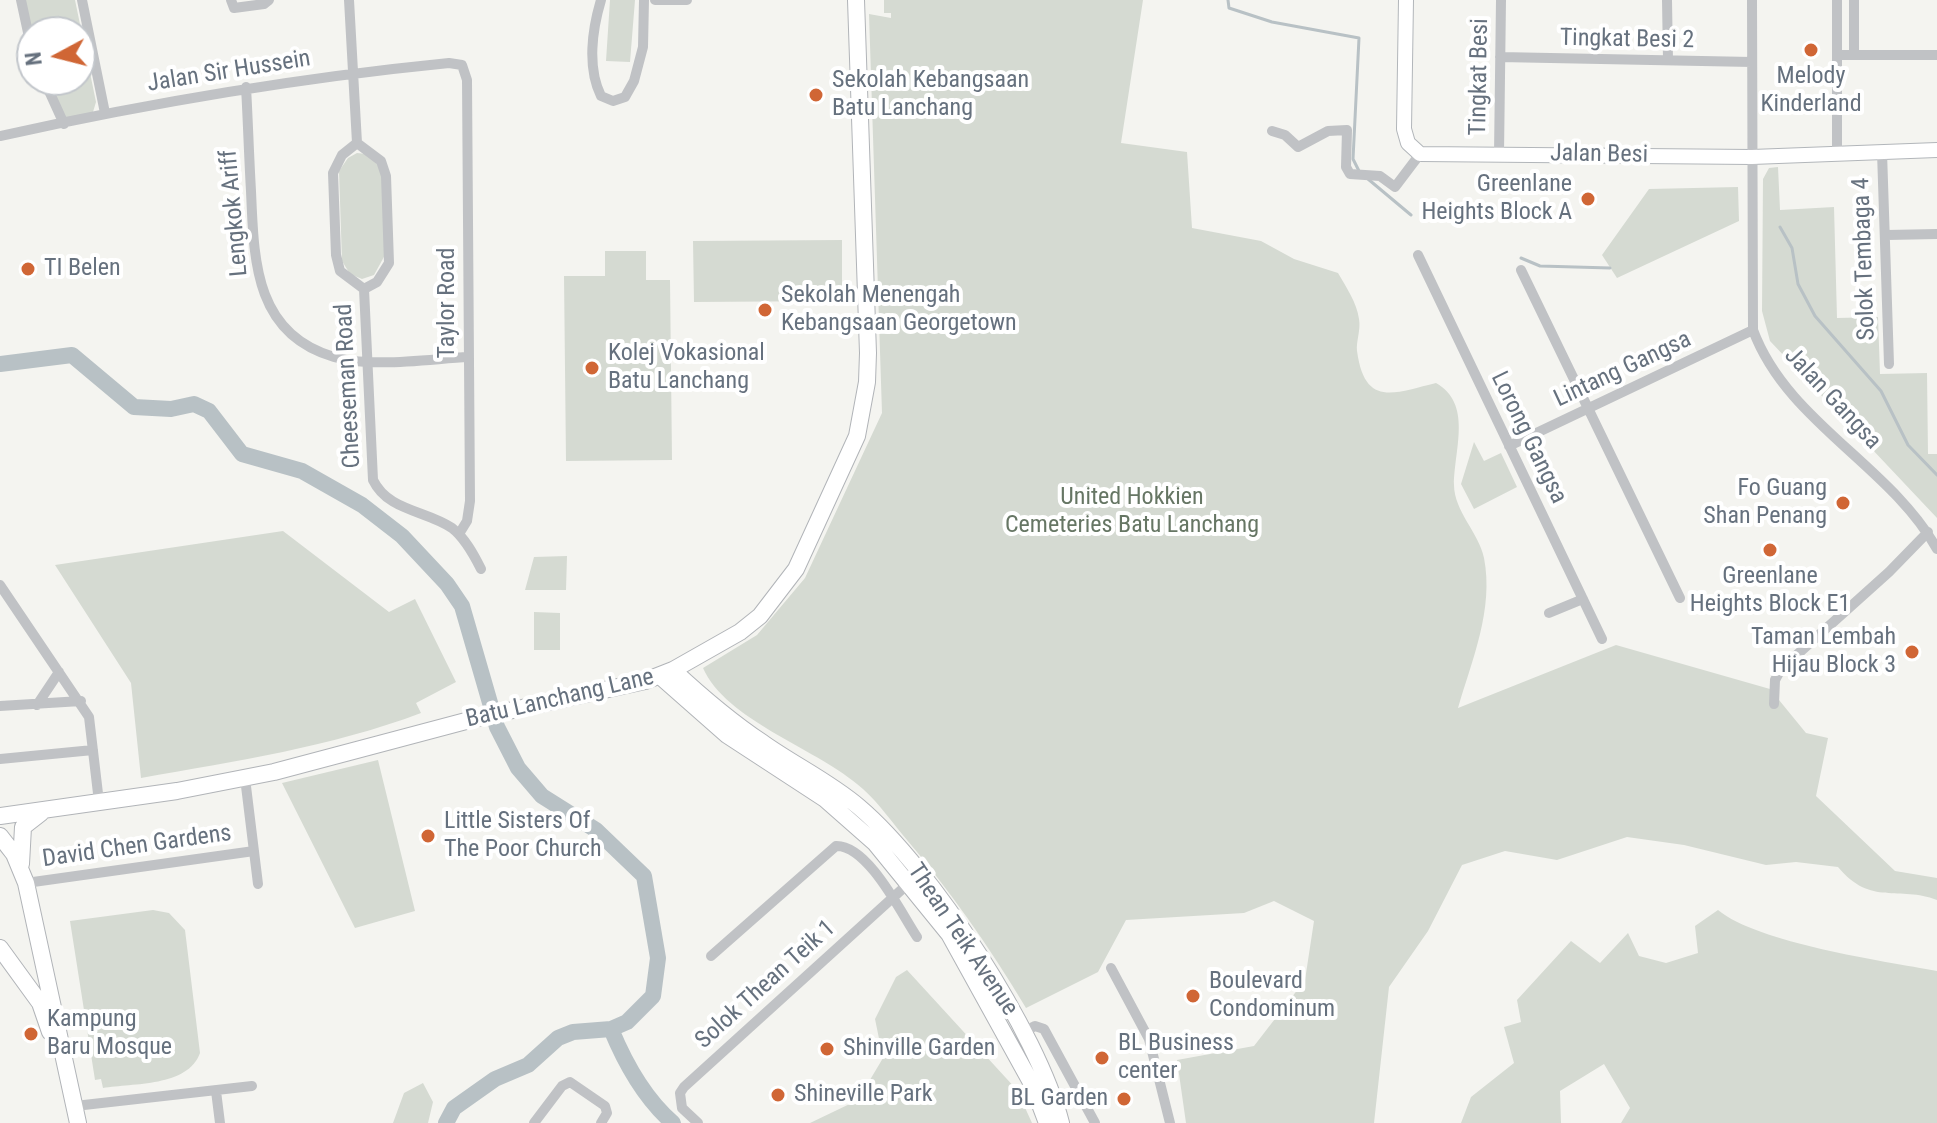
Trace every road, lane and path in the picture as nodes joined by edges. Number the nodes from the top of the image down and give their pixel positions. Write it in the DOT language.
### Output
graph roads {
  1 [pos="82,0"];
  2 [pos="231,0"];
  3 [pos="269,0"];
  4 [pos="349,0"];
  5 [pos="601,0"];
  6 [pos="644,0"];
  7 [pos="655,0"];
  8 [pos="687,0"];
  9 [pos="856,0"];
  10 [pos="1406,0"];
  11 [pos="1501,0"];
  12 [pos="1667,0"];
  13 [pos="1752,0"];
  14 [pos="1837,0"];
  15 [pos="1854,0"];
  16 [pos="1837,55"];
  17 [pos="1854,55"];
  18 [pos="1937,55"];
  19 [pos="1500,57"];
  20 [pos="1668,60"];
  21 [pos="1752,62"];
  22 [pos="465,69"];
  23 [pos="354,72"];
  24 [pos="246,87"];
  25 [pos="51,96"];
  26 [pos="105,113"];
  27 [pos="64,124"];
  28 [pos="1272,131"];
  29 [pos="0,136"];
  30 [pos="357,143"];
  31 [pos="1937,150"];
  32 [pos="1882,152"];
  33 [pos="1420,154"];
  34 [pos="1499,154"];
  35 [pos="1837,154"];
  36 [pos="1752,157"];
  37 [pos="1937,234"];
  38 [pos="1887,235"];
  39 [pos="1418,255"];
  40 [pos="1521,270"];
  41 [pos="364,289"];
  42 [pos="1753,330"];
  43 [pos="468,357"];
  44 [pos="369,361"];
  45 [pos="1889,364"];
  46 [pos="1588,408"];
  47 [pos="1509,446"];
  48 [pos="1928,532"];
  49 [pos="459,534"];
  50 [pos="1937,549"];
  51 [pos="481,569"];
  52 [pos="0,585"];
  53 [pos="1680,598"];
  54 [pos="1583,599"];
  55 [pos="1549,613"];
  56 [pos="1602,639"];
  57 [pos="708,651"];
  58 [pos="59,672"];
  59 [pos="666,673"];
  60 [pos="81,701"];
  61 [pos="710,704"];
  62 [pos="1774,704"];
  63 [pos="37,705"];
  64 [pos="0,706"];
  65 [pos="93,750"];
  66 [pos="0,759"];
  67 [pos="245,778"];
  68 [pos="99,802"];
  69 [pos="46,810"];
  70 [pos="0,816"];
  71 [pos="0,836"];
  72 [pos="254,851"];
  73 [pos="21,865"];
  74 [pos="26,883"];
  75 [pos="909,883"];
  76 [pos="258,884"];
  77 [pos="893,897"];
  78 [pos="35,918"];
  79 [pos="917,937"];
  80 [pos="1,950"];
  81 [pos="711,956"];
  82 [pos="1111,968"];
  83 [pos="980,988"];
  84 [pos="1023,1032"];
  85 [pos="252,1086"];
  86 [pos="1033,1086"];
  87 [pos="216,1091"];
  88 [pos="77,1115"];
  89 [pos="69,1123"];
  90 [pos="220,1123"];
  91 [pos="534,1123"];
  92 [pos="601,1123"];
  93 [pos="698,1123"];
  94 [pos="1047,1123"];
  95 [pos="1061,1123"];
  96 [pos="1095,1123"];
  97 [pos="1170,1123"];
  1 -- 26 [label="street"];
  2 -- 3 [label="street"];
  4 -- 23 [label="street"];
  5 -- 6 [label="street"];
  7 -- 8 [label="street"];
  9 -- 57 [label="main road, Batu Lanchang Lane"];
  10 -- 33 [label="street"];
  11 -- 19 [label="street, Tingkat Besi"];
  12 -- 20 [label="street"];
  13 -- 21 [label="street, Jalan Gangsa"];
  14 -- 16 [label="street"];
  15 -- 17 [label="street"];
  16 -- 17 [label="street"];
  16 -- 35 [label="street"];
  17 -- 18 [label="street"];
  19 -- 20 [label="street, Tingkat Besi 2"];
  19 -- 34 [label="street, Tingkat Besi"];
  20 -- 21 [label="street, Tingkat Besi 2"];
  21 -- 36 [label="street, Jalan Gangsa"];
  22 -- 23 [label="street, Jalan Sir Hussein"];
  22 -- 43 [label="street, Taylor Road"];
  23 -- 24 [label="street, Jalan Sir Hussein"];
  23 -- 30 [label="street"];
  24 -- 26 [label="street, Jalan Sir Hussein"];
  24 -- 44 [label="street, Lengkok Ariff"];
  25 -- 27 [label="street"];
  26 -- 27 [label="street, Jalan Sir Hussein"];
  27 -- 29 [label="street, Jalan Sir Hussein"];
  28 -- 33 [label="street"];
  30 -- 41 [label="street, Cheeseman Road"];
  30 -- 41 [label="street, Cheeseman Road"];
  31 -- 32 [label="street, Jalan Besi"];
  32 -- 35 [label="street, Jalan Besi"];
  32 -- 38 [label="street, Solok Tembaga 4"];
  33 -- 34 [label="street, Jalan Besi"];
  34 -- 36 [label="street, Jalan Besi"];
  35 -- 36 [label="street, Jalan Besi"];
  36 -- 42 [label="street, Jalan Gangsa"];
  37 -- 38 [label="street"];
  38 -- 45 [label="street, Solok Tembaga 4"];
  39 -- 47 [label="street, Lorong Gangsa"];
  40 -- 46 [label="street"];
  41 -- 44 [label="street, Cheeseman Road"];
  42 -- 46 [label="street, Lintang Gangsa"];
  42 -- 48 [label="street, Jalan Gangsa"];
  43 -- 44 [label="street, Lengkok Ariff"];
  43 -- 49 [label="street, Taylor Road"];
  44 -- 49 [label="street, Cheeseman Road"];
  46 -- 47 [label="street, Lintang Gangsa"];
  46 -- 53 [label="street"];
  47 -- 54 [label="street, Lorong Gangsa"];
  48 -- 50 [label="street, Jalan Gangsa"];
  48 -- 62 [label="street"];
  49 -- 51 [label="street, Cheeseman Road"];
  52 -- 58 [label="street"];
  54 -- 55 [label="street"];
  54 -- 56 [label="street, Lorong Gangsa"];
  57 -- 59 [label="main road, Batu Lanchang Lane"];
  57 -- 61 [label="main road"];
  58 -- 60 [label="street"];
  58 -- 63 [label="street"];
  59 -- 61 [label="main road, Thean Teik Avenue"];
  59 -- 67 [label="main road, Batu Lanchang Lane"];
  59 -- 75 [label="main road, Thean Teik Avenue"];
  60 -- 63 [label="street"];
  60 -- 65 [label="street"];
  61 -- 84 [label="main road, Thean Teik Avenue"];
  63 -- 64 [label="street"];
  65 -- 66 [label="street"];
  65 -- 68 [label="street"];
  67 -- 68 [label="main road, Batu Lanchang Lane"];
  67 -- 72 [label="street, David Chen Gardens"];
  68 -- 69 [label="main road, Batu Lanchang Lane"];
  69 -- 70 [label="main road, Batu Lanchang Lane"];
  69 -- 73 [label="main road"];
  71 -- 73 [label="main road"];
  72 -- 74 [label="street, David Chen Gardens"];
  72 -- 76 [label="street, David Chen Gardens"];
  73 -- 74 [label="main road"];
  74 -- 78 [label="main road"];
  75 -- 77 [label="street, Solok Thean Teik 1"];
  75 -- 83 [label="main road, Thean Teik Avenue"];
  77 -- 79 [label="street"];
  77 -- 81 [label="street"];
  77 -- 93 [label="street, Solok Thean Teik 1"];
  78 -- 80 [label="main road"];
  78 -- 88 [label="main road"];
  80 -- 89 [label="main road"];
  82 -- 97 [label="street"];
  83 -- 84 [label="main road"];
  83 -- 86 [label="main road, Thean Teik Avenue"];
  84 -- 86 [label="main road"];
  84 -- 95 [label="main road, Thean Teik Avenue"];
  84 -- 96 [label="street"];
  85 -- 87 [label="street"];
  86 -- 94 [label="main road, Thean Teik Avenue"];
  87 -- 88 [label="street"];
  87 -- 90 [label="street"];
  91 -- 92 [label="street"];
}
